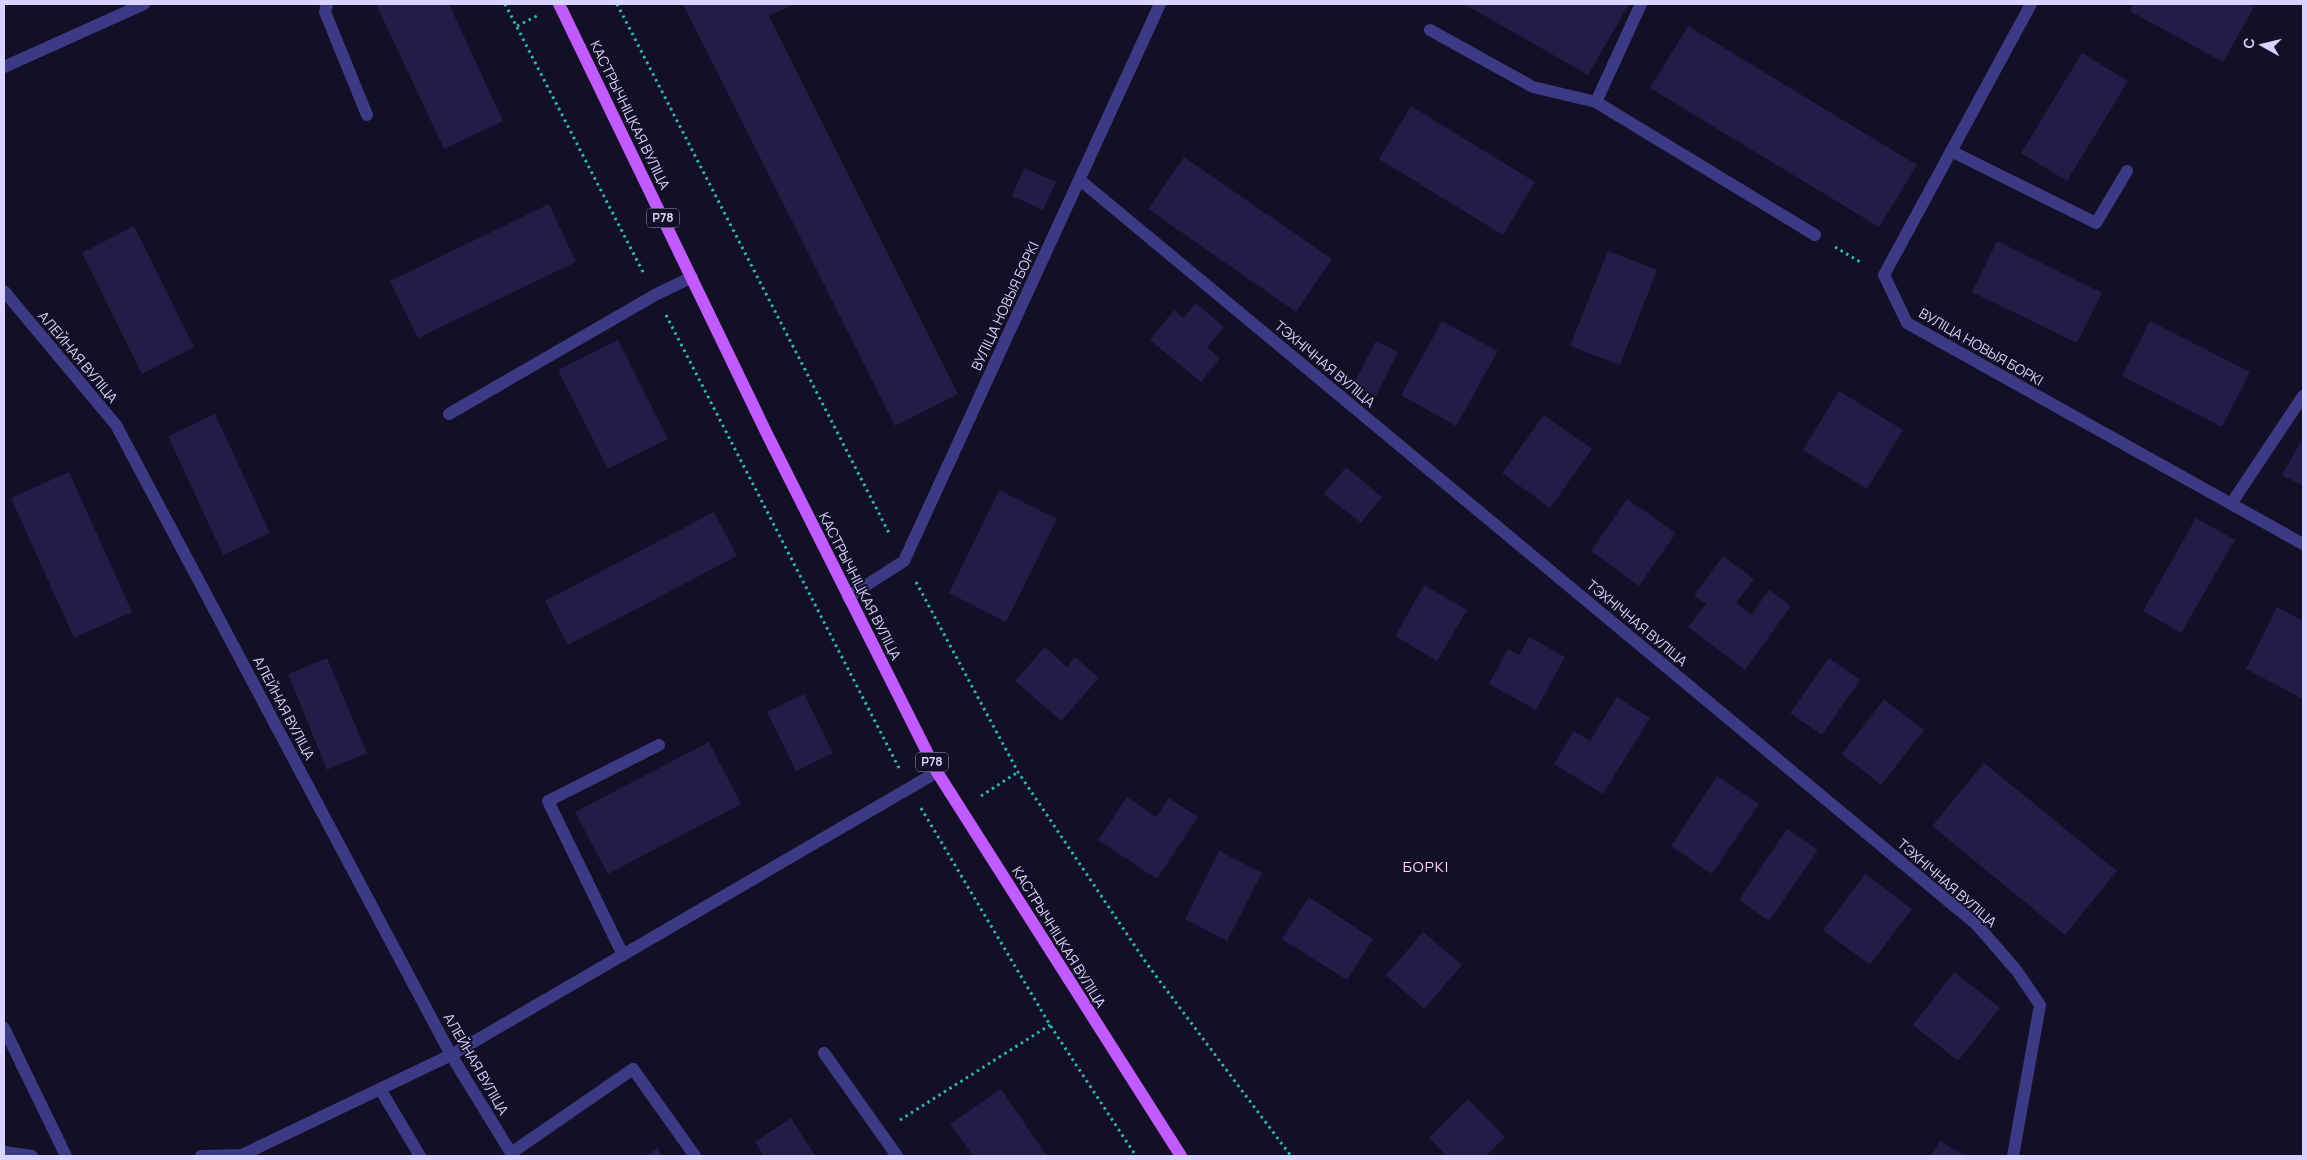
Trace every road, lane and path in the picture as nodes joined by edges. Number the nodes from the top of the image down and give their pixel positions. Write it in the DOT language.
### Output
graph roads {
  1 [pos="144,4"];
  2 [pos="328,4"];
  3 [pos="506,4"];
  4 [pos="558,4"];
  5 [pos="617,4"];
  6 [pos="1160,4"];
  7 [pos="1640,4"];
  8 [pos="2031,4"];
  9 [pos="1430,30"];
  10 [pos="4,67"];
  11 [pos="1596,102"];
  12 [pos="367,114"];
  13 [pos="1951,151"];
  14 [pos="2127,171"];
  15 [pos="1080,180"];
  16 [pos="1815,235"];
  17 [pos="1884,275"];
  18 [pos="692,277"];
  19 [pos="4,291"];
  20 [pos="655,295"];
  21 [pos="2303,396"];
  22 [pos="448,414"];
  23 [pos="2231,504"];
  24 [pos="2303,544"];
  25 [pos="904,561"];
  26 [pos="848,597"];
  27 [pos="659,745"];
  28 [pos="937,772"];
  29 [pos="910,788"];
  30 [pos="623,955"];
  31 [pos="1050,1025"];
  32 [pos="4,1028"];
  33 [pos="824,1053"];
  34 [pos="452,1055"];
  35 [pos="380,1089"];
  36 [pos="880,1132"];
  37 [pos="4,1152"];
  38 [pos="512,1155"];
  39 [pos="32,1156"];
  40 [pos="66,1156"];
  41 [pos="202,1156"];
  42 [pos="420,1156"];
  43 [pos="695,1156"];
  44 [pos="897,1156"];
  45 [pos="1136,1156"];
  46 [pos="1181,1156"];
  47 [pos="1291,1156"];
  48 [pos="2013,1156"];
  1 -- 10 [label="street"];
  2 -- 12 [label="street"];
  3 -- 20 [label="path"];
  4 -- 18 [label="main road, КАСТРЫЧНІЦКАЯ ВУЛІЦА / Р78"];
  5 -- 25 [label="path"];
  6 -- 15 [label="street, ВУЛІЦА НОВЫЯ БОРКІ"];
  7 -- 11 [label="street"];
  8 -- 13 [label="street"];
  9 -- 11 [label="street"];
  11 -- 16 [label="street"];
  13 -- 14 [label="street"];
  13 -- 17 [label="street"];
  15 -- 25 [label="street, ВУЛІЦА НОВЫЯ БОРКІ"];
  15 -- 48 [label="street, ТЭХНІЧНАЯ ВУЛІЦА"];
  16 -- 17 [label="path"];
  17 -- 23 [label="street, ВУЛІЦА НОВЫЯ БОРКІ"];
  18 -- 20 [label="street"];
  18 -- 26 [label="main road, КАСТРЫЧНІЦКАЯ ВУЛІЦА / Р78"];
  19 -- 34 [label="street, АЛЕЙНАЯ ВУЛІЦА"];
  20 -- 22 [label="street"];
  20 -- 29 [label="path"];
  21 -- 23 [label="street"];
  23 -- 24 [label="street, ВУЛІЦА НОВЫЯ БОРКІ"];
  25 -- 26 [label="street"];
  25 -- 47 [label="path"];
  26 -- 28 [label="main road, КАСТРЫЧНІЦКАЯ ВУЛІЦА / Р78"];
  27 -- 30 [label="street"];
  28 -- 29 [label="street"];
  28 -- 46 [label="main road, КАСТРЫЧНІЦКАЯ ВУЛІЦА / Р78"];
  29 -- 30 [label="street"];
  29 -- 31 [label="path"];
  30 -- 34 [label="street"];
  31 -- 36 [label="path"];
  31 -- 45 [label="path"];
  32 -- 40 [label="street"];
  33 -- 36 [label="street"];
  34 -- 35 [label="street"];
  34 -- 38 [label="street, АЛЕЙНАЯ ВУЛІЦА"];
  35 -- 41 [label="street"];
  35 -- 42 [label="street"];
  36 -- 44 [label="street"];
  37 -- 39 [label="street"];
  38 -- 43 [label="street"];
}
